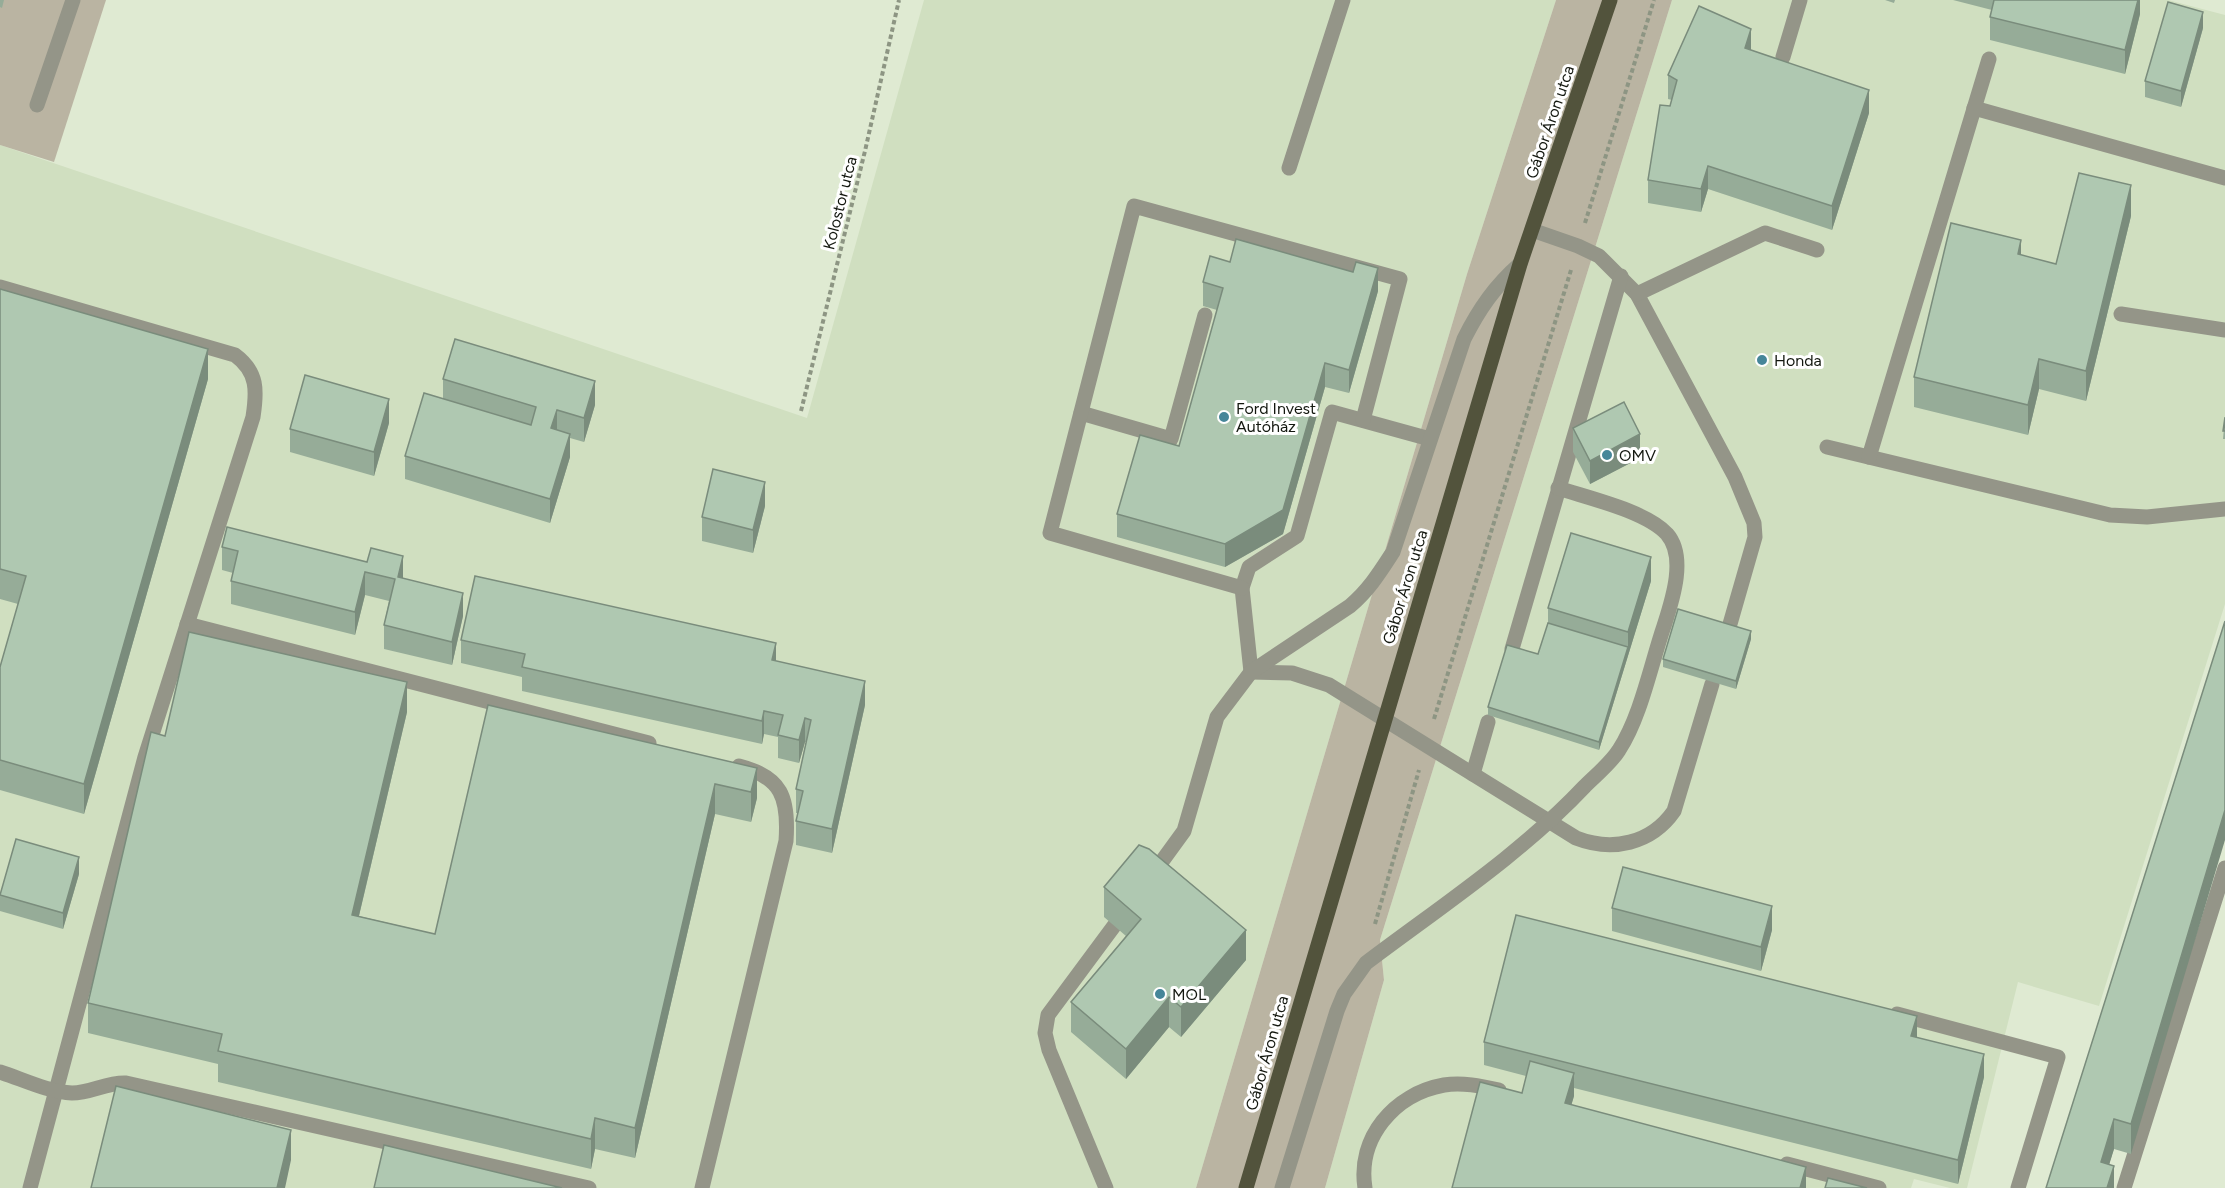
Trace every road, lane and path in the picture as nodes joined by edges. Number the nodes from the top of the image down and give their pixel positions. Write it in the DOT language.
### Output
graph roads {
  1 [pos="73,0"];
  2 [pos="898,0"];
  3 [pos="1343,0"];
  4 [pos="1610,0"];
  5 [pos="1654,0"];
  6 [pos="1800,0"];
  7 [pos="1783,57"];
  8 [pos="1989,59"];
  9 [pos="37,105"];
  10 [pos="1974,108"];
  11 [pos="1289,168"];
  12 [pos="2225,178"];
  13 [pos="1532,230"];
  14 [pos="1578,246"];
  15 [pos="1817,250"];
  16 [pos="1520,264"];
  17 [pos="1621,276"];
  18 [pos="0,287"];
  19 [pos="1637,294"];
  20 [pos="2121,314"];
  21 [pos="1205,315"];
  22 [pos="2225,330"];
  23 [pos="801,411"];
  24 [pos="1081,413"];
  25 [pos="1363,420"];
  26 [pos="1430,439"];
  27 [pos="1827,447"];
  28 [pos="1869,457"];
  29 [pos="1558,489"];
  30 [pos="2225,509"];
  31 [pos="1242,588"];
  32 [pos="187,624"];
  33 [pos="1728,631"];
  34 [pos="1512,648"];
  35 [pos="1251,672"];
  36 [pos="1712,684"];
  37 [pos="1384,719"];
  38 [pos="1488,722"];
  39 [pos="1425,746"];
  40 [pos="669,748"];
  41 [pos="726,763"];
  42 [pos="1473,774"];
  43 [pos="1550,823"];
  44 [pos="2225,868"];
  45 [pos="1149,879"];
  46 [pos="1114,926"];
  47 [pos="1366,963"];
  48 [pos="1882,1011"];
  49 [pos="0,1072"];
  50 [pos="58,1090"];
  51 [pos="1510,1093"];
  52 [pos="1767,1159"];
  53 [pos="30,1188"];
  54 [pos="590,1188"];
  55 [pos="702,1188"];
  56 [pos="1106,1188"];
  57 [pos="1246,1188"];
  58 [pos="1282,1188"];
  59 [pos="1365,1188"];
  60 [pos="1879,1188"];
  61 [pos="2018,1188"];
  62 [pos="2124,1188"];
  1 -- 9 [label="street"];
  2 -- 23 [label="path, Kolostor utca"];
  3 -- 11 [label="street"];
  4 -- 13 [label="main road, Gábor Áron utca"];
  5 -- 14 [label="path"];
  6 -- 7 [label="street"];
  8 -- 10 [label="street"];
  10 -- 12 [label="street"];
  10 -- 28 [label="street"];
  13 -- 14 [label="street"];
  13 -- 16 [label="main road, Gábor Áron utca"];
  14 -- 17 [label="street"];
  14 -- 39 [label="path"];
  15 -- 19 [label="street"];
  16 -- 26 [label="street"];
  16 -- 37 [label="main road, Gábor Áron utca"];
  17 -- 19 [label="street"];
  17 -- 29 [label="street"];
  18 -- 32 [label="street"];
  19 -- 33 [label="street"];
  20 -- 22 [label="street"];
  21 -- 24 [label="street"];
  24 -- 25 [label="street"];
  24 -- 31 [label="street"];
  25 -- 26 [label="street"];
  25 -- 31 [label="street"];
  26 -- 35 [label="street"];
  27 -- 28 [label="street"];
  28 -- 30 [label="street"];
  29 -- 34 [label="street"];
  29 -- 43 [label="street"];
  31 -- 35 [label="street"];
  32 -- 40 [label="street"];
  32 -- 50 [label="street"];
  35 -- 37 [label="street"];
  35 -- 45 [label="street"];
  36 -- 43 [label="street"];
  37 -- 39 [label="street"];
  37 -- 57 [label="main road, Gábor Áron utca"];
  38 -- 42 [label="street"];
  39 -- 42 [label="street"];
  39 -- 47 [label="path"];
  41 -- 55 [label="street"];
  42 -- 43 [label="street"];
  43 -- 47 [label="street"];
  44 -- 62 [label="street"];
  46 -- 56 [label="street"];
  47 -- 58 [label="street"];
  48 -- 61 [label="street"];
  49 -- 50 [label="street"];
  50 -- 53 [label="street"];
  50 -- 54 [label="street"];
  51 -- 59 [label="street"];
  52 -- 60 [label="street"];
}
